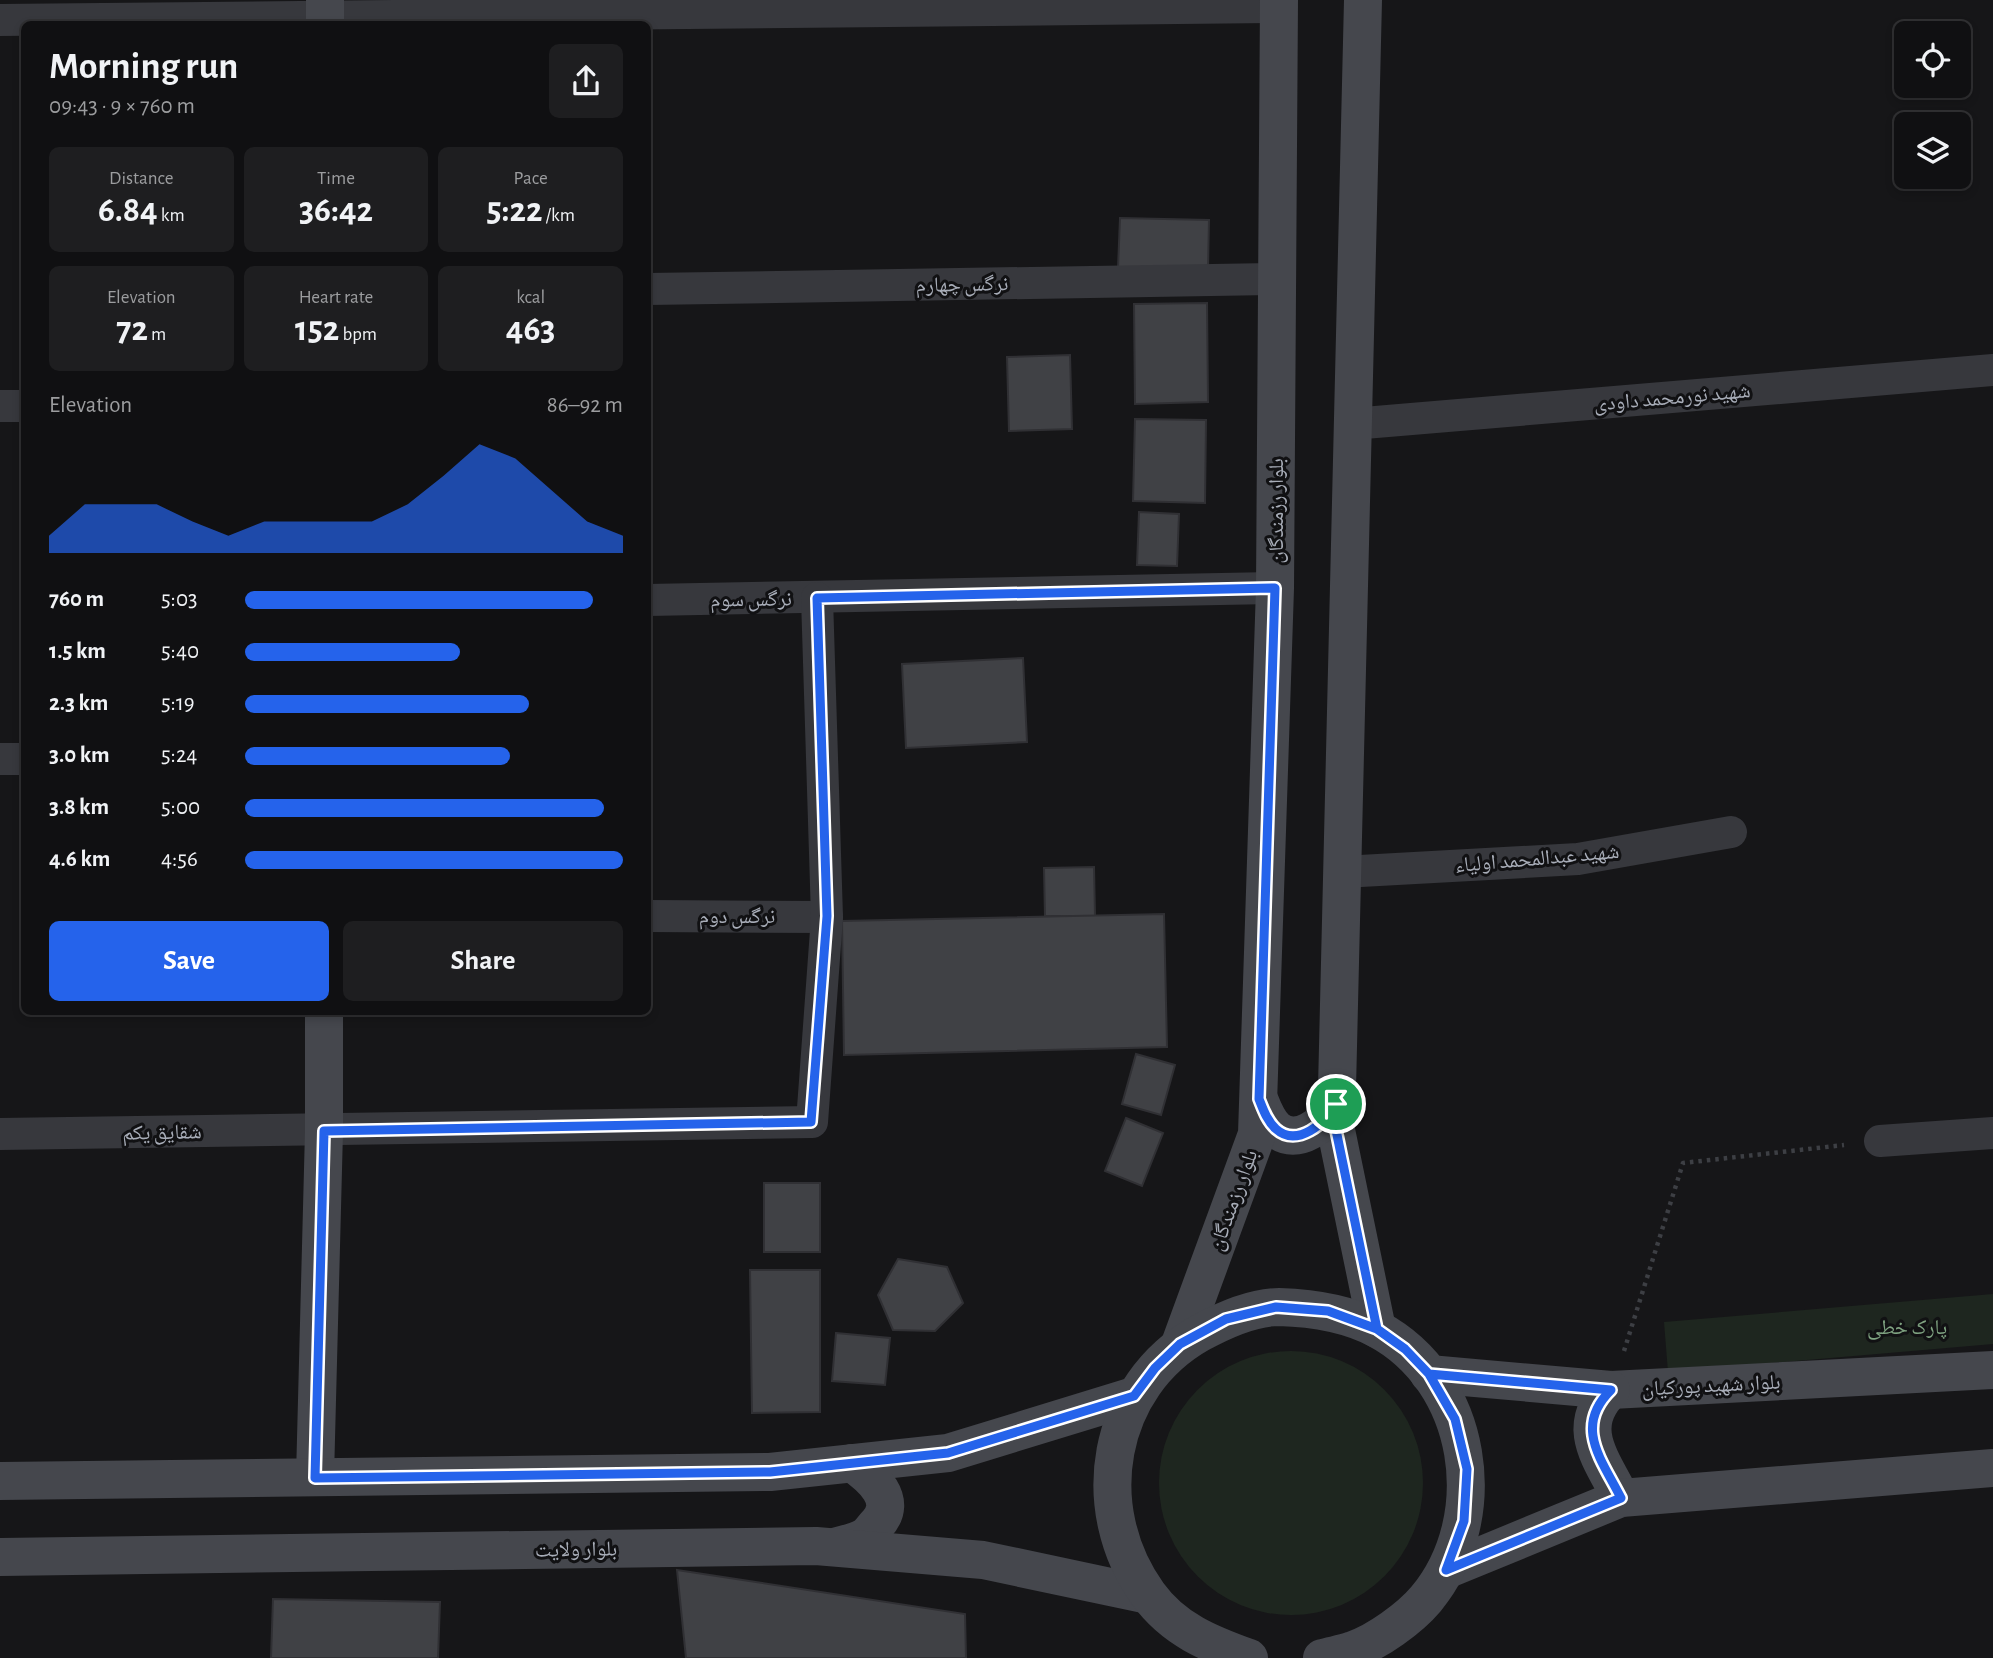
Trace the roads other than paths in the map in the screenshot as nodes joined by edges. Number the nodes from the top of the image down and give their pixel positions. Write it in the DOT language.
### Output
graph roads {
  1 [pos="1363,0"];
  2 [pos="1279,4"];
  3 [pos="794,6"];
  4 [pos="325,14"];
  5 [pos="0,20"];
  6 [pos="1277,279"];
  7 [pos="651,289"];
  8 [pos="1993,370"];
  9 [pos="21,405"];
  10 [pos="0,406"];
  11 [pos="1352,424"];
  12 [pos="1275,588"];
  13 [pos="817,598"];
  14 [pos="651,600"];
  15 [pos="21,758"];
  16 [pos="0,759"];
  17 [pos="1731,832"];
  18 [pos="1342,872"];
  19 [pos="651,916"];
  20 [pos="827,916"];
  21 [pos="324,1015"];
  22 [pos="1259,1099"];
  23 [pos="1336,1104"];
  24 [pos="324,1131"];
  25 [pos="1993,1133"];
  26 [pos="0,1134"];
  27 [pos="1880,1141"];
  28 [pos="1377,1329"];
  29 [pos="1180,1344"];
  30 [pos="1993,1370"];
  31 [pos="1429,1374"];
  32 [pos="1611,1390"];
  33 [pos="1134,1396"];
  34 [pos="852,1464"];
  35 [pos="1993,1468"];
  36 [pos="315,1478"];
  37 [pos="0,1481"];
  38 [pos="1621,1498"];
  39 [pos="834,1547"];
  40 [pos="0,1557"];
  41 [pos="1446,1570"];
  42 [pos="1148,1595"];
  43 [pos="1401,1641"];
  44 [pos="1206,1649"];
  45 [pos="1249,1658"];
  46 [pos="1322,1658"];
  1 -- 11 [label="main road"];
  2 -- 3 [label="street"];
  2 -- 6 [label="main road, بلوار رزمندگان"];
  3 -- 4 [label="street"];
  4 -- 5 [label="street"];
  6 -- 7 [label="street, نرگس چهارم"];
  6 -- 12 [label="main road, بلوار رزمندگان"];
  8 -- 11 [label="street, شهید نورمحمد داودی"];
  9 -- 10 [label="street"];
  11 -- 18 [label="main road"];
  12 -- 13 [label="street, نرگس سوم"];
  12 -- 22 [label="main road, بلوار رزمندگان"];
  13 -- 14 [label="street, نرگس سوم"];
  13 -- 20 [label="street"];
  15 -- 16 [label="street"];
  17 -- 18 [label="street, شهید عبدالمحمد اولیاء"];
  18 -- 23 [label="main road"];
  19 -- 20 [label="street, نرگس دوم"];
  20 -- 24 [label="street, شقایق یکم"];
  21 -- 24 [label="main road"];
  22 -- 23 [label="main road"];
  22 -- 29 [label="main road, بلوار رزمندگان"];
  23 -- 28 [label="main road"];
  24 -- 26 [label="street, شقایق یکم"];
  24 -- 36 [label="main road"];
  25 -- 27 [label="street"];
  28 -- 29 [label="main road"];
  28 -- 31 [label="main road"];
  29 -- 33 [label="main road"];
  30 -- 32 [label="main road, بلوار شهید پورکیان"];
  31 -- 32 [label="main road, بلوار شهید پورکیان"];
  31 -- 41 [label="main road"];
  32 -- 38 [label="main road"];
  33 -- 34 [label="main road"];
  33 -- 42 [label="main road"];
  34 -- 36 [label="main road"];
  34 -- 39 [label="main road"];
  35 -- 38 [label="main road"];
  36 -- 37 [label="main road"];
  38 -- 41 [label="main road"];
  39 -- 40 [label="main road, بلوار ولایت"];
  39 -- 42 [label="main road, بلوار ولایت"];
  41 -- 43 [label="main road"];
  42 -- 44 [label="main road"];
  43 -- 46 [label="main road"];
  44 -- 45 [label="main road"];
}
